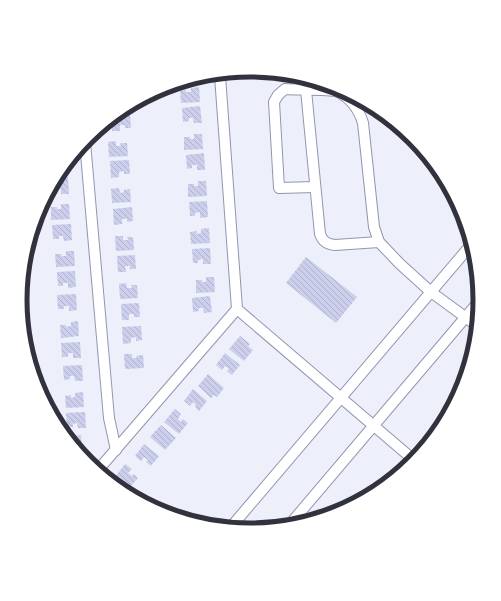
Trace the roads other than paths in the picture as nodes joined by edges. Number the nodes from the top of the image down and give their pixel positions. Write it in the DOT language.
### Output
graph roads {
  1 [pos="220,79"];
  2 [pos="306,90"];
  3 [pos="329,91"];
  4 [pos="349,100"];
  5 [pos="86,149"];
  6 [pos="315,187"];
  7 [pos="379,242"];
  8 [pos="468,249"];
  9 [pos="431,292"];
  10 [pos="474,307"];
  11 [pos="237,309"];
  12 [pos="466,317"];
  13 [pos="473,323"];
  14 [pos="340,398"];
  15 [pos="373,426"];
  16 [pos="116,450"];
  17 [pos="411,457"];
  18 [pos="101,467"];
  19 [pos="293,520"];
  20 [pos="234,524"];
  1 -- 11 [label="street"];
  2 -- 3 [label="street"];
  2 -- 6 [label="street"];
  2 -- 6 [label="street"];
  4 -- 7 [label="street"];
  5 -- 16 [label="street"];
  6 -- 7 [label="street"];
  7 -- 9 [label="street"];
  8 -- 9 [label="street"];
  9 -- 12 [label="street"];
  9 -- 14 [label="street"];
  10 -- 12 [label="street"];
  11 -- 14 [label="street"];
  11 -- 16 [label="street"];
  12 -- 13 [label="street"];
  12 -- 15 [label="street"];
  14 -- 15 [label="street"];
  14 -- 20 [label="street"];
  15 -- 17 [label="street"];
  15 -- 19 [label="street"];
  16 -- 18 [label="street"];
}
